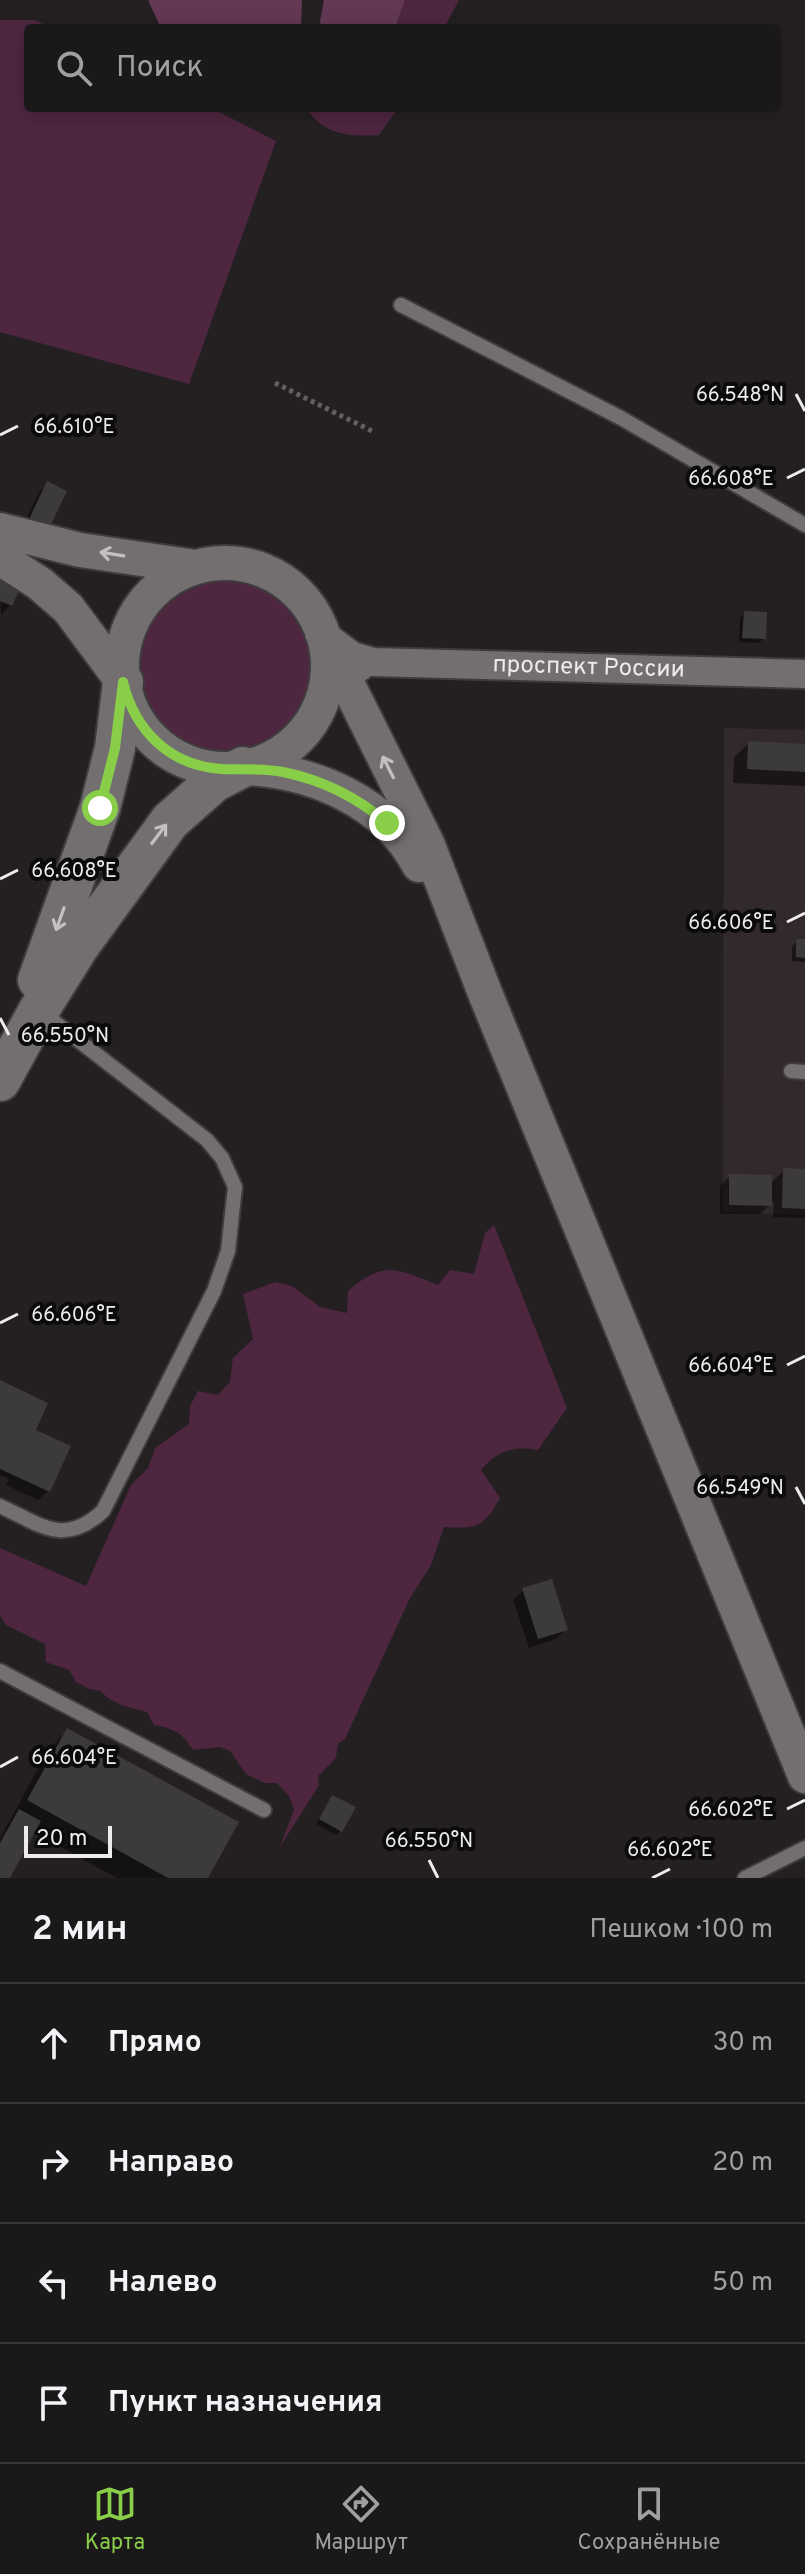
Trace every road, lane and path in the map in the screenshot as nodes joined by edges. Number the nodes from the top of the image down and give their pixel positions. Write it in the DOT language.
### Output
graph roads {
  1 [pos="401,305"];
  2 [pos="275,383"];
  3 [pos="372,431"];
  4 [pos="805,525"];
  5 [pos="0,530"];
  6 [pos="0,558"];
  7 [pos="189,566"];
  8 [pos="322,633"];
  9 [pos="373,662"];
  10 [pos="805,674"];
  11 [pos="342,677"];
  12 [pos="123,682"];
  13 [pos="320,705"];
  14 [pos="243,767"];
  15 [pos="485,993"];
  16 [pos="39,1010"];
  17 [pos="4,1072"];
  18 [pos="0,1506"];
  19 [pos="0,1671"];
  20 [pos="805,1776"];
  21 [pos="264,1810"];
  22 [pos="805,1848"];
  23 [pos="745,1878"];
  1 -- 4 [label="lane"];
  2 -- 3 [label="path"];
  7 -- 5 [label="street, one-way"];
  6 -- 12 [label="street"];
  7 -- 8 [label="street"];
  7 -- 12 [label="street"];
  8 -- 9 [label="street"];
  8 -- 11 [label="street"];
  8 -- 13 [label="street"];
  9 -- 10 [label="street, проспект России"];
  9 -- 11 [label="street"];
  11 -- 13 [label="street"];
  15 -- 11 [label="street, one-way"];
  12 -- 14 [label="street"];
  12 -- 17 [label="main road, one-way"];
  13 -- 14 [label="street"];
  14 -- 15 [label="street"];
  16 -- 14 [label="main road, one-way"];
  15 -- 20 [label="street"];
  16 -- 17 [label="main road"];
  16 -- 18 [label="lane"];
  19 -- 21 [label="lane"];
  22 -- 23 [label="lane"];
}
